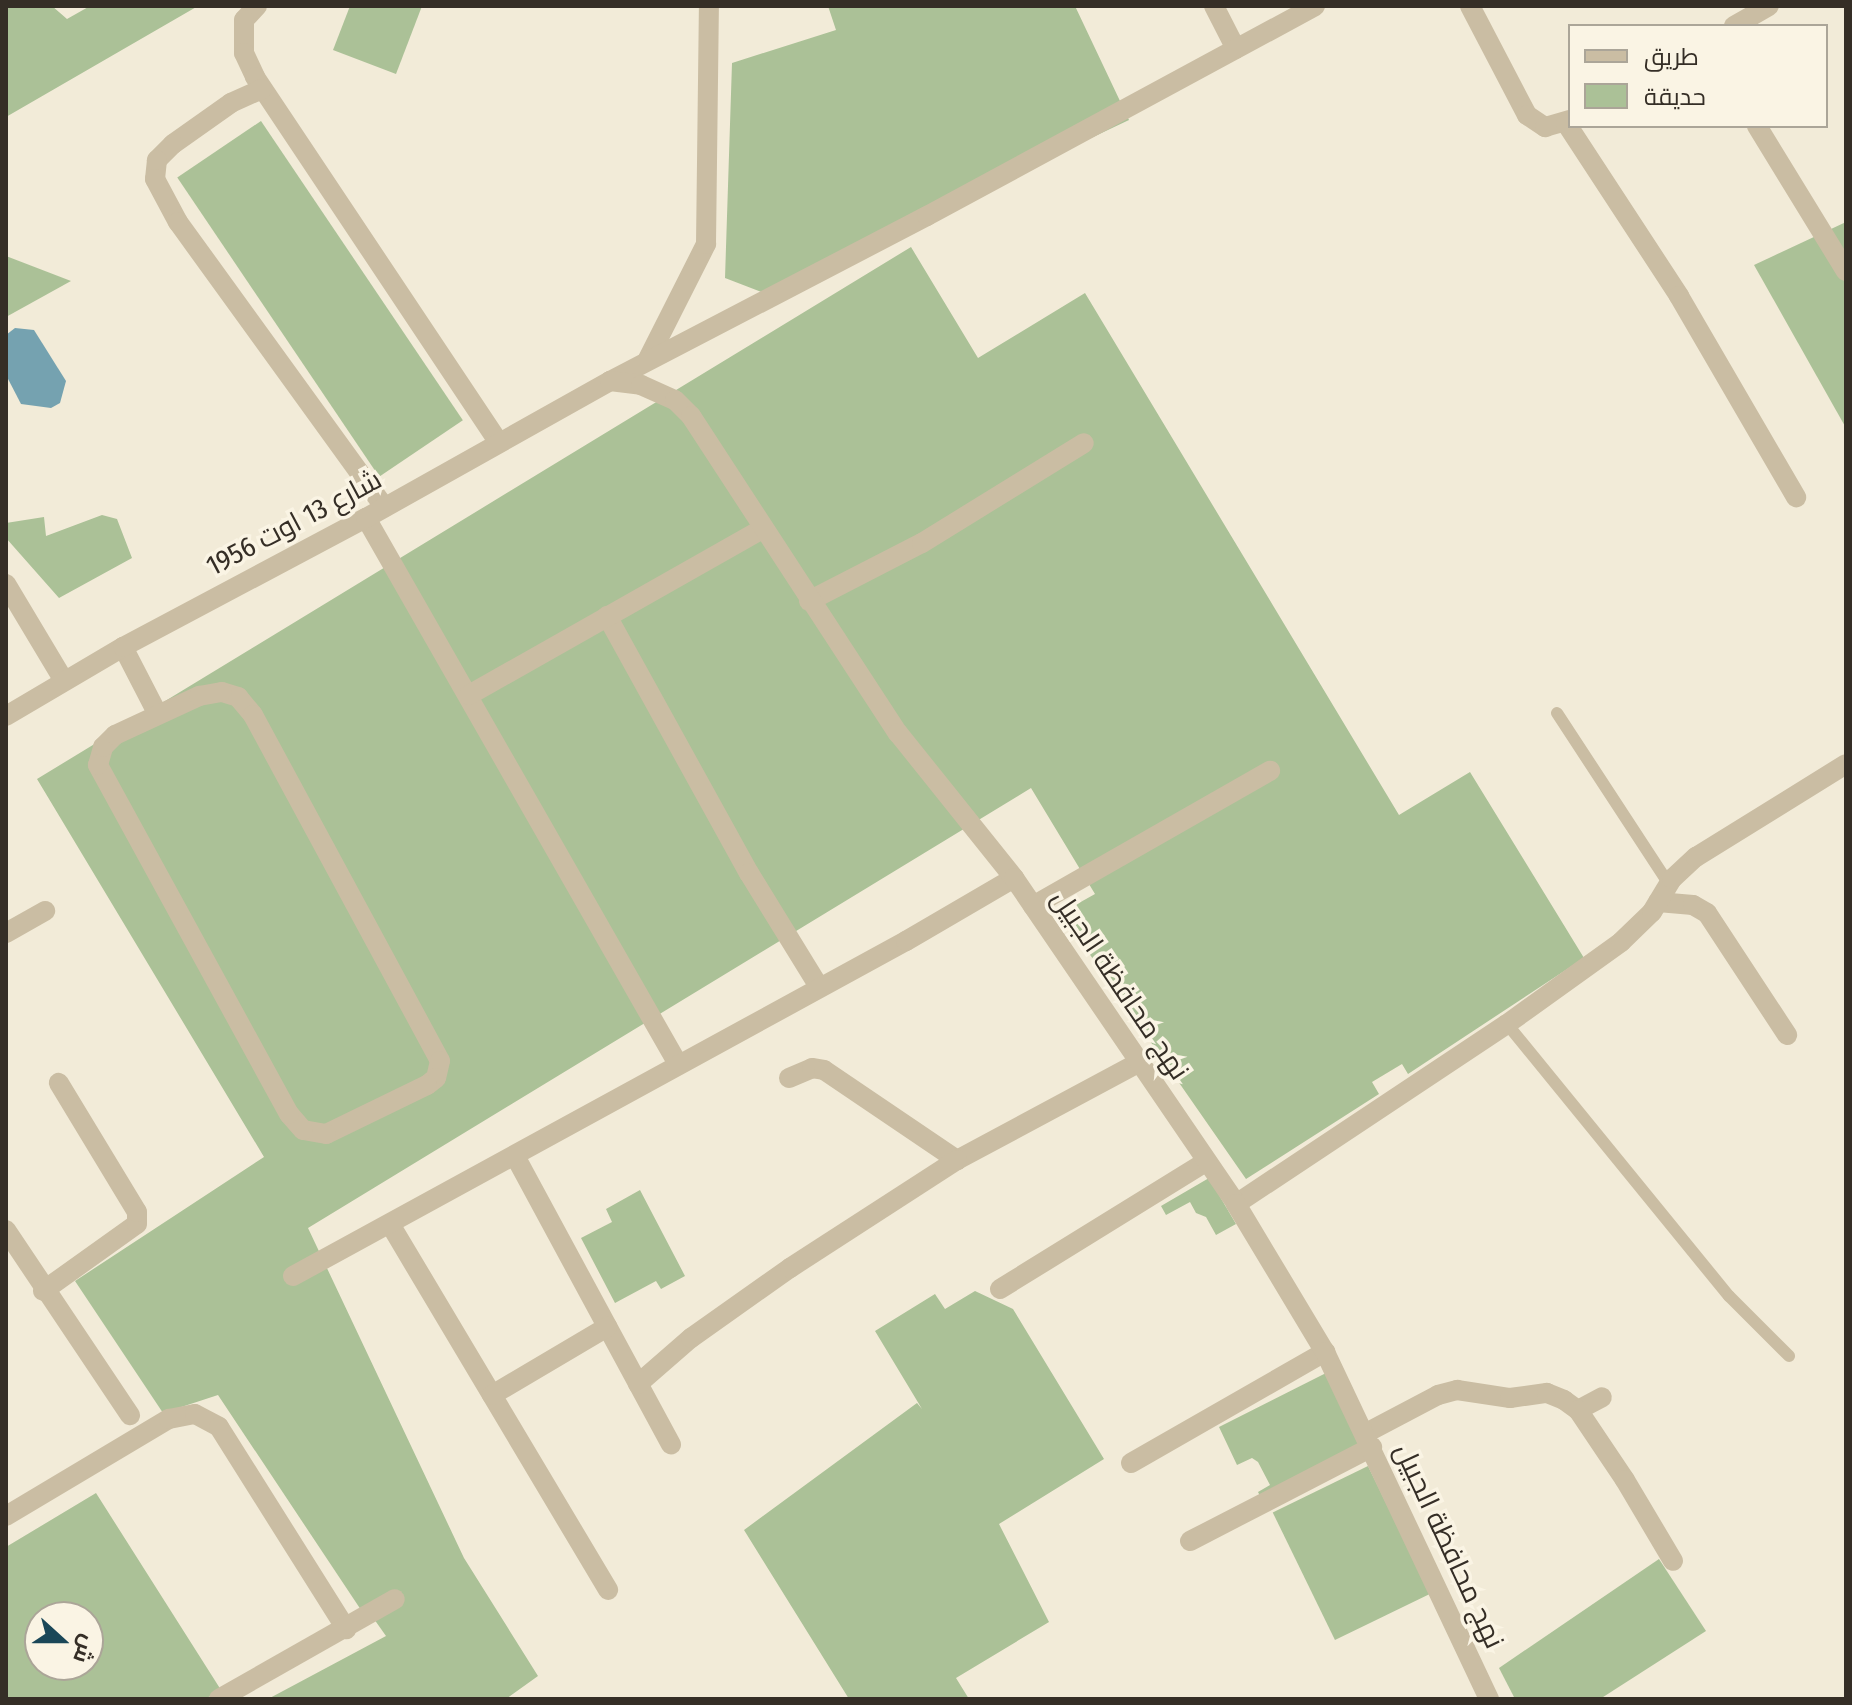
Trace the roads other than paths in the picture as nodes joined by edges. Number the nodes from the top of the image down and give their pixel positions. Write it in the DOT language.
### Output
graph roads {
  1 [pos="709,6"];
  2 [pos="1214,6"];
  3 [pos="1315,6"];
  4 [pos="1470,6"];
  5 [pos="1761,8"];
  6 [pos="246,11"];
  7 [pos="1737,24"];
  8 [pos="1236,49"];
  9 [pos="262,89"];
  10 [pos="1568,121"];
  11 [pos="1572,128"];
  12 [pos="1758,128"];
  13 [pos="1846,271"];
  14 [pos="648,359"];
  15 [pos="610,381"];
  16 [pos="498,441"];
  17 [pos="1084,443"];
  18 [pos="1796,497"];
  19 [pos="375,512"];
  20 [pos="763,529"];
  21 [pos="6,584"];
  22 [pos="809,601"];
  23 [pos="607,616"];
  24 [pos="123,647"];
  25 [pos="64,681"];
  26 [pos="469,695"];
  27 [pos="157,713"];
  28 [pos="1557,713"];
  29 [pos="6,716"];
  30 [pos="1846,764"];
  31 [pos="1270,771"];
  32 [pos="1014,878"];
  33 [pos="1663,893"];
  34 [pos="1033,906"];
  35 [pos="45,911"];
  36 [pos="6,933"];
  37 [pos="819,987"];
  38 [pos="1507,1024"];
  39 [pos="1787,1035"];
  40 [pos="1138,1063"];
  41 [pos="678,1064"];
  42 [pos="789,1078"];
  43 [pos="59,1083"];
  44 [pos="515,1156"];
  45 [pos="957,1160"];
  46 [pos="1206,1162"];
  47 [pos="1236,1204"];
  48 [pos="390,1224"];
  49 [pos="6,1230"];
  50 [pos="293,1276"];
  51 [pos="1000,1289"];
  52 [pos="43,1291"];
  53 [pos="607,1327"];
  54 [pos="1325,1352"];
  55 [pos="1789,1356"];
  56 [pos="638,1384"];
  57 [pos="492,1395"];
  58 [pos="1602,1397"];
  59 [pos="1578,1410"];
  60 [pos="130,1415"];
  61 [pos="1369,1440"];
  62 [pos="671,1444"];
  63 [pos="1131,1463"];
  64 [pos="6,1516"];
  65 [pos="1190,1541"];
  66 [pos="1673,1561"];
  67 [pos="608,1590"];
  68 [pos="395,1599"];
  69 [pos="346,1629"];
  70 [pos="219,1699"];
  71 [pos="1489,1699"];
  1 -- 14 [label="street"];
  2 -- 8 [label="street"];
  3 -- 8 [label="street, شارع 13 اوت 1956"];
  4 -- 10 [label="street"];
  5 -- 7 [label="street"];
  6 -- 9 [label="street"];
  8 -- 14 [label="street, شارع 13 اوت 1956"];
  9 -- 16 [label="street"];
  9 -- 19 [label="street"];
  11 -- 18 [label="street"];
  12 -- 13 [label="street"];
  14 -- 15 [label="street, شارع 13 اوت 1956"];
  15 -- 16 [label="street, شارع 13 اوت 1956"];
  15 -- 20 [label="street, نهج محافظة الجبيل"];
  16 -- 19 [label="street, شارع 13 اوت 1956"];
  17 -- 22 [label="street"];
  19 -- 24 [label="street, شارع 13 اوت 1956"];
  19 -- 26 [label="street"];
  20 -- 22 [label="street, نهج محافظة الجبيل"];
  20 -- 23 [label="street"];
  21 -- 25 [label="street"];
  22 -- 32 [label="street, نهج محافظة الجبيل"];
  23 -- 26 [label="street"];
  23 -- 37 [label="street"];
  24 -- 25 [label="street, شارع 13 اوت 1956"];
  24 -- 27 [label="street"];
  25 -- 29 [label="street, شارع 13 اوت 1956"];
  26 -- 41 [label="street"];
  27 -- 27 [label="street"];
  28 -- 33 [label="lane"];
  30 -- 33 [label="street"];
  31 -- 34 [label="street"];
  32 -- 34 [label="street, نهج محافظة الجبيل"];
  32 -- 37 [label="street"];
  33 -- 38 [label="street"];
  33 -- 39 [label="street"];
  34 -- 40 [label="street, نهج محافظة الجبيل"];
  35 -- 36 [label="street"];
  37 -- 41 [label="street"];
  38 -- 47 [label="street"];
  38 -- 55 [label="lane"];
  40 -- 45 [label="street"];
  40 -- 46 [label="street, نهج محافظة الجبيل"];
  41 -- 44 [label="street"];
  42 -- 45 [label="street"];
  43 -- 52 [label="street"];
  44 -- 48 [label="street"];
  44 -- 53 [label="street"];
  45 -- 56 [label="street"];
  46 -- 47 [label="street, نهج محافظة الجبيل"];
  46 -- 51 [label="street"];
  47 -- 54 [label="street, نهج محافظة الجبيل"];
  48 -- 50 [label="street"];
  48 -- 57 [label="street"];
  49 -- 52 [label="street"];
  52 -- 60 [label="street"];
  53 -- 56 [label="street"];
  53 -- 57 [label="street"];
  54 -- 61 [label="street, نهج محافظة الجبيل"];
  54 -- 63 [label="street"];
  56 -- 62 [label="street"];
  57 -- 67 [label="street"];
  58 -- 59 [label="street"];
  59 -- 61 [label="street"];
  59 -- 66 [label="street"];
  61 -- 65 [label="street"];
  61 -- 71 [label="street, نهج محافظة الجبيل"];
  64 -- 69 [label="street"];
  68 -- 69 [label="street"];
  69 -- 70 [label="street"];
}
